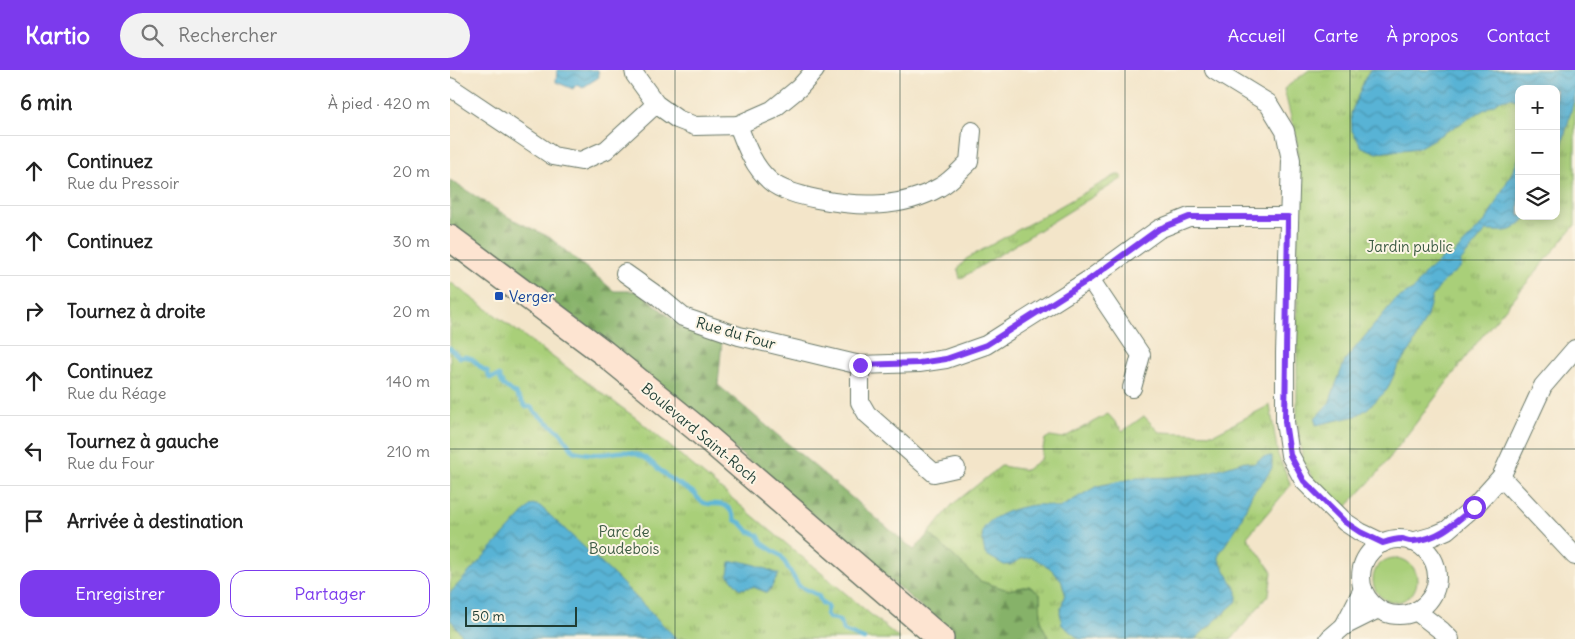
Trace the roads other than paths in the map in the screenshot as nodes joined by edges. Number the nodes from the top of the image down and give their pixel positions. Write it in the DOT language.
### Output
graph roads {
  1 [pos="634,70"];
  2 [pos="815,70"];
  3 [pos="1214,70"];
  4 [pos="450,87"];
  5 [pos="656,104"];
  6 [pos="738,125"];
  7 [pos="972,131"];
  8 [pos="1288,217"];
  9 [pos="450,238"];
  10 [pos="625,273"];
  11 [pos="1090,279"];
  12 [pos="1575,349"];
  13 [pos="860,365"];
  14 [pos="1132,388"];
  15 [pos="956,468"];
  16 [pos="1501,477"];
  17 [pos="1345,522"];
  18 [pos="1447,530"];
  19 [pos="1412,542"];
  20 [pos="1383,543"];
  21 [pos="1571,546"];
  22 [pos="1366,558"];
  23 [pos="1434,563"];
  24 [pos="1363,589"];
  25 [pos="1431,597"];
  26 [pos="1378,608"];
  27 [pos="1416,611"];
  28 [pos="1344,626"];
  29 [pos="1446,635"];
  30 [pos="941,639"];
  31 [pos="1329,639"];
  1 -- 5 [label="street"];
  2 -- 6 [label="street"];
  3 -- 8 [label="street"];
  4 -- 5 [label="street"];
  5 -- 6 [label="street"];
  6 -- 7 [label="street"];
  8 -- 11 [label="street, Rue du Four"];
  8 -- 17 [label="street"];
  9 -- 30 [label="main road, Boulevard Saint-Roch"];
  10 -- 13 [label="street, Rue du Four"];
  11 -- 13 [label="street, Rue du Four"];
  11 -- 14 [label="street"];
  12 -- 16 [label="street"];
  13 -- 15 [label="street"];
  16 -- 18 [label="street"];
  16 -- 21 [label="street"];
  17 -- 20 [label="street"];
  17 -- 22 [label="street"];
  18 -- 19 [label="street"];
  18 -- 23 [label="street"];
  19 -- 20 [label="street"];
  19 -- 23 [label="street"];
  20 -- 22 [label="street"];
  22 -- 24 [label="street"];
  23 -- 25 [label="street"];
  24 -- 26 [label="street"];
  24 -- 28 [label="street"];
  25 -- 27 [label="street"];
  25 -- 29 [label="street"];
  26 -- 27 [label="street"];
  26 -- 28 [label="street"];
  27 -- 29 [label="street"];
  28 -- 31 [label="street"];
}
